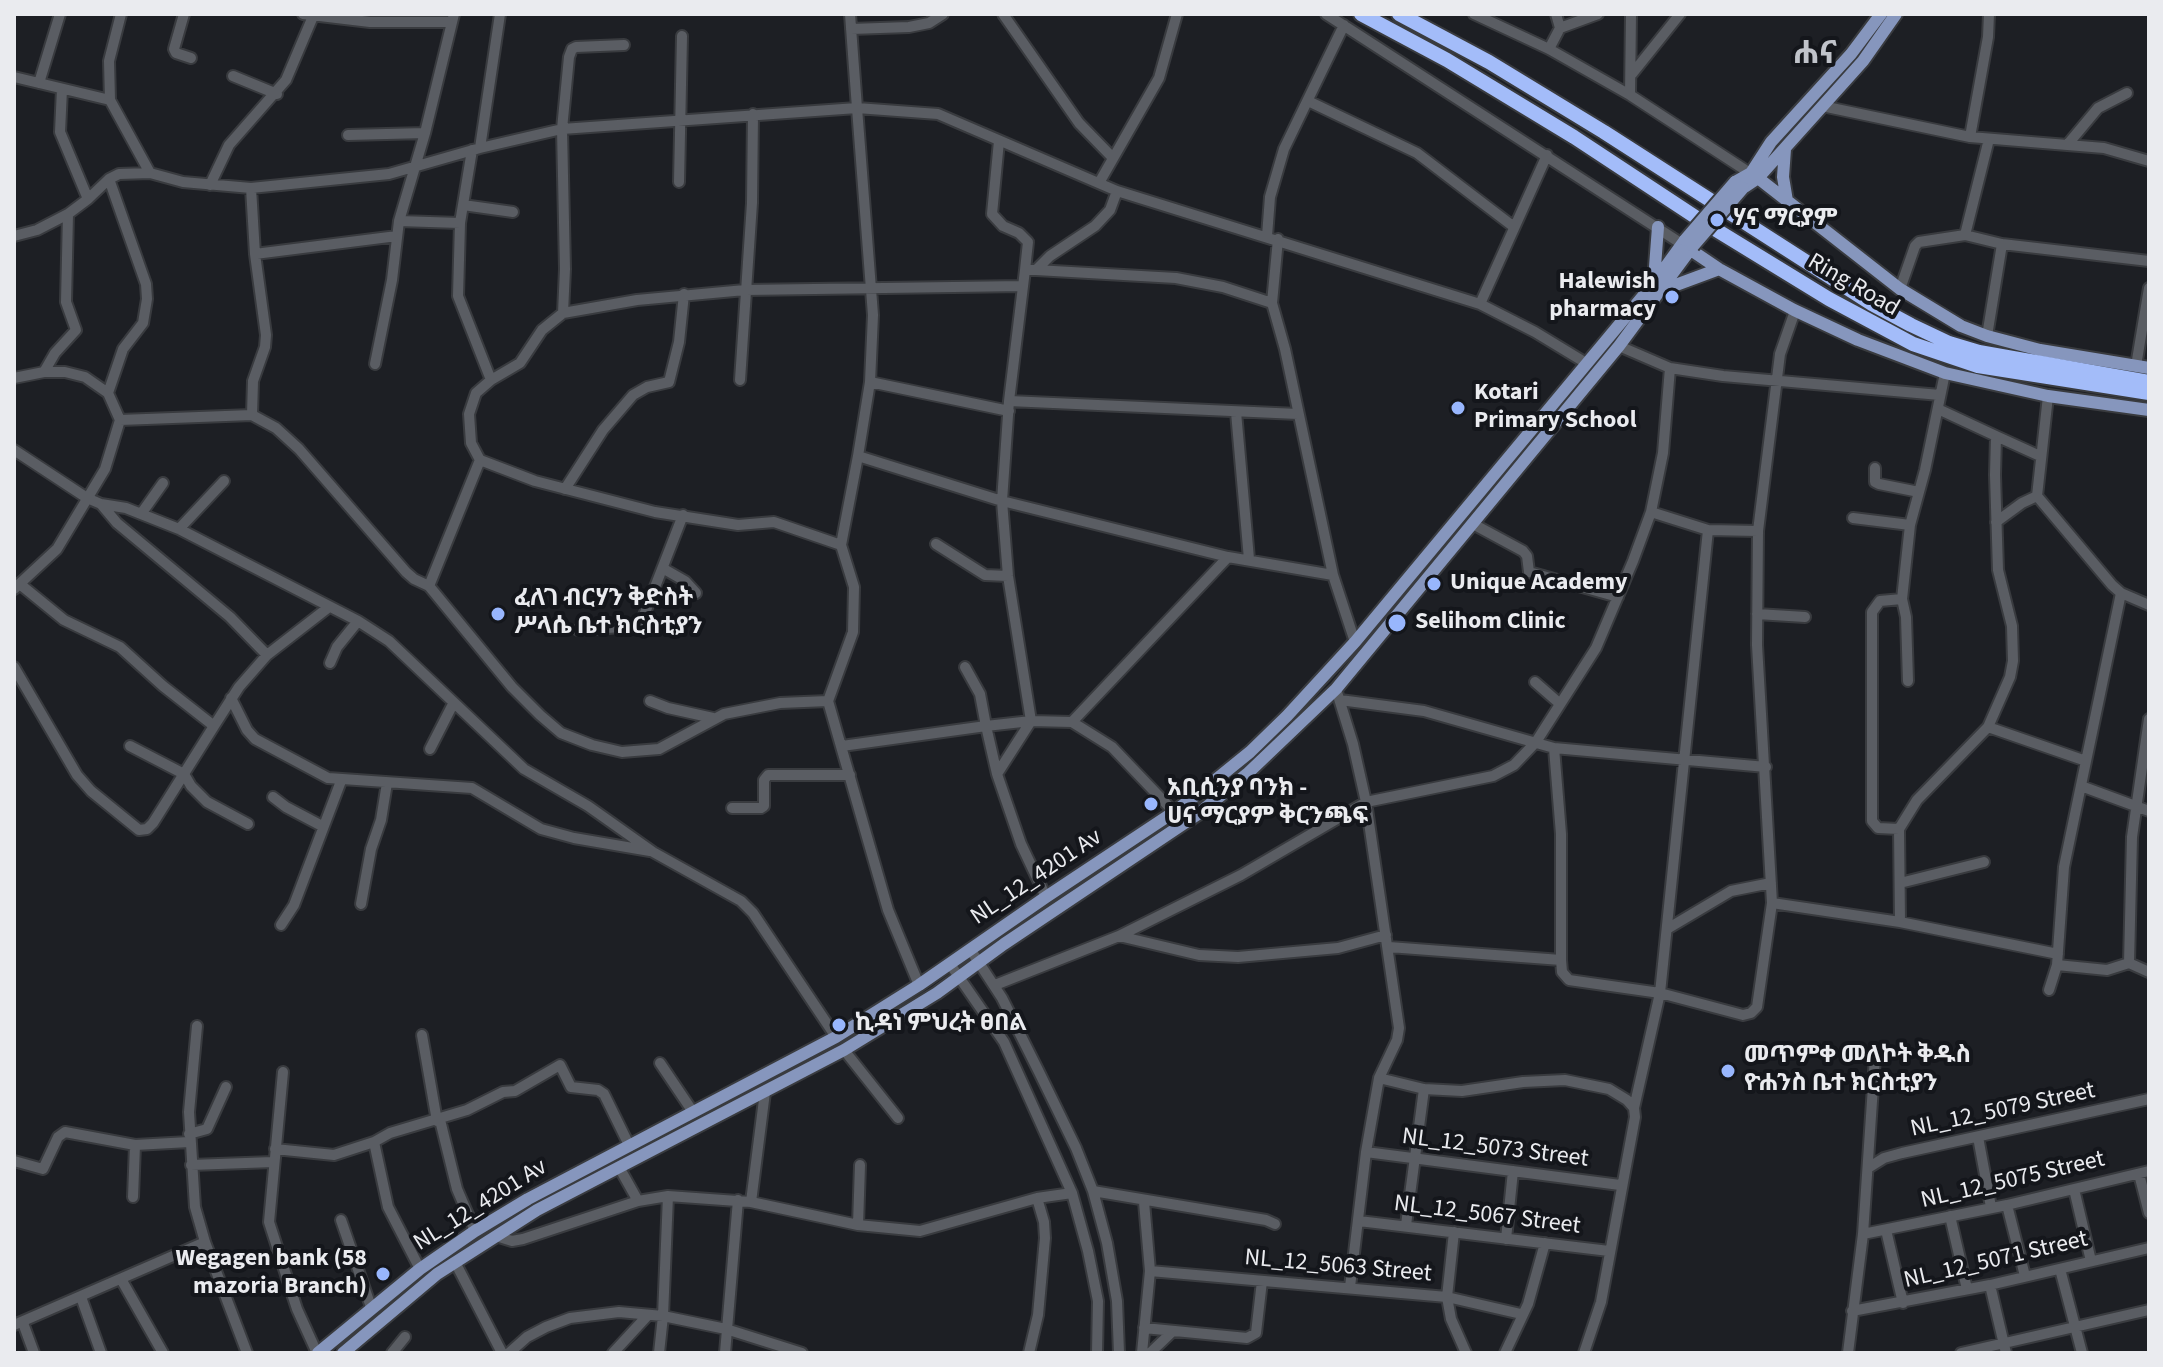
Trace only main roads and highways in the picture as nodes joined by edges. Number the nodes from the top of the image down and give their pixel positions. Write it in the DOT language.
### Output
graph roads {
  1 [pos="1361,14"];
  2 [pos="1399,14"];
  3 [pos="1881,14"];
  4 [pos="1896,14"];
  5 [pos="1785,149"];
  6 [pos="1755,176"];
  7 [pos="1787,201"];
  8 [pos="1658,227"];
  9 [pos="1688,245"];
  10 [pos="1719,269"];
  11 [pos="1658,287"];
  12 [pos="2143,367"];
  13 [pos="2149,382"];
  14 [pos="2149,393"];
  15 [pos="2149,410"];
  16 [pos="318,1353"];
  17 [pos="343,1353"];
  1 -- 14 [label="highway, Ring Road"];
  2 -- 13 [label="highway, Ring Road"];
  3 -- 6 [label="main road"];
  4 -- 5 [label="main road"];
  5 -- 6 [label="main road"];
  5 -- 7 [label="main road"];
  6 -- 7 [label="main road"];
  6 -- 9 [label="main road, bridge"];
  7 -- 12 [label="main road"];
  8 -- 11 [label="main road"];
  9 -- 10 [label="main road"];
  9 -- 11 [label="main road"];
  10 -- 11 [label="main road"];
  10 -- 15 [label="main road"];
  11 -- 16 [label="main road, NL_12_4201 Av"];
  11 -- 17 [label="main road, NL_12_4201 Av"];
}
